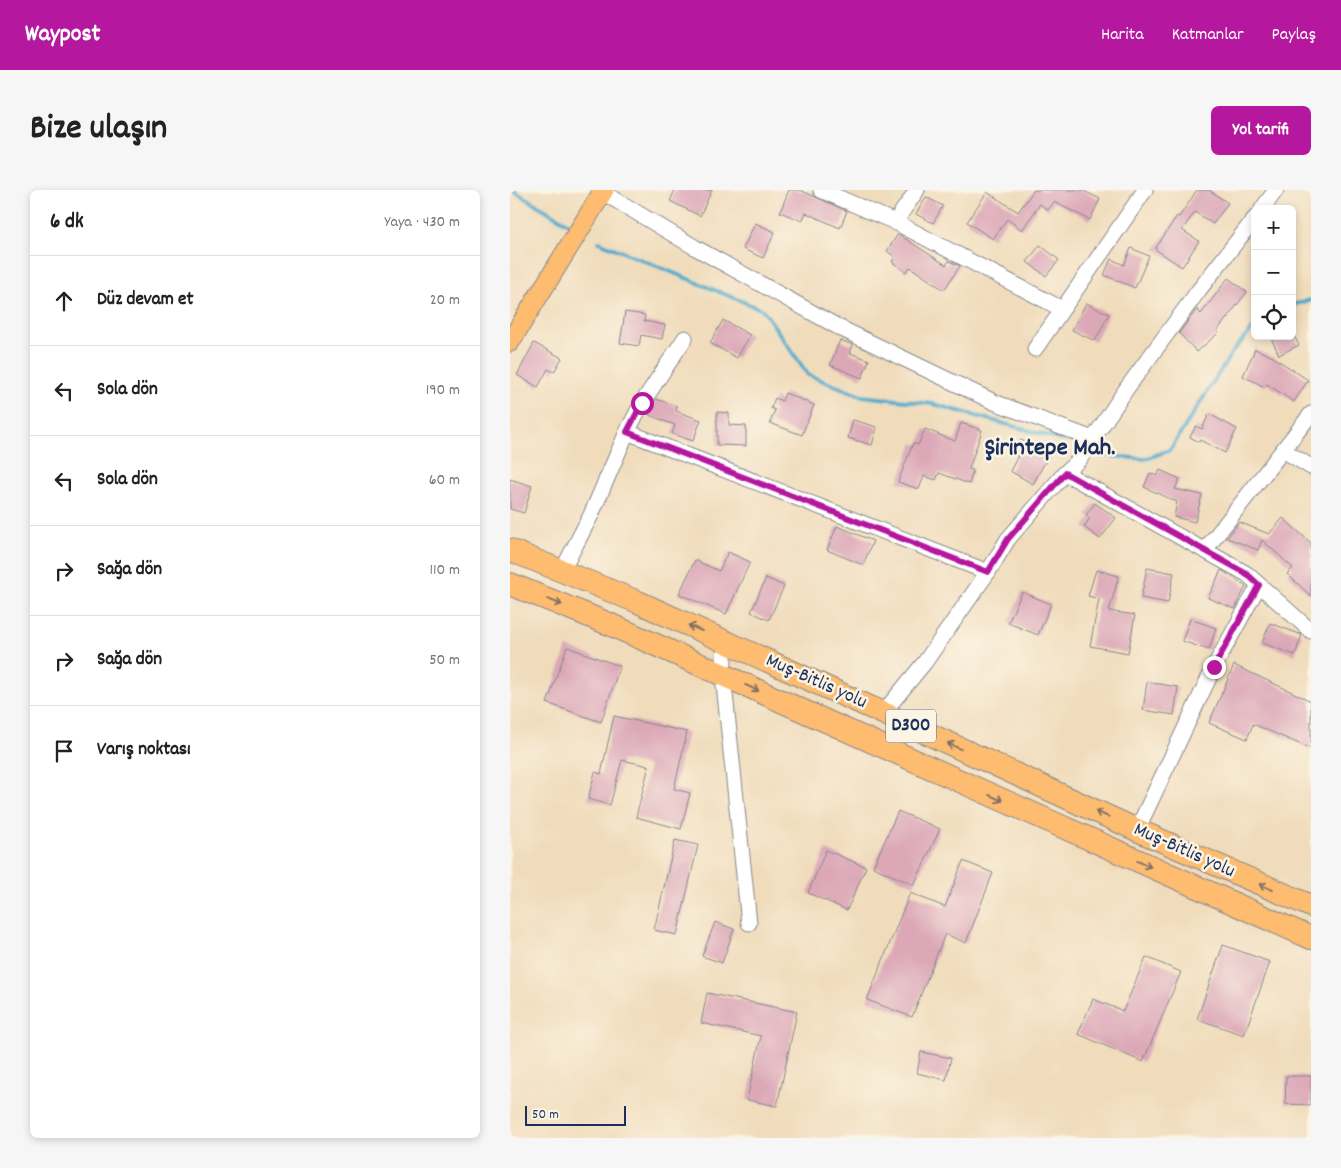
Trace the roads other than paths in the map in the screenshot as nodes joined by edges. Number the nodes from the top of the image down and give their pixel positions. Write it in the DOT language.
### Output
graph roads {
  1 [pos="821,190"];
  2 [pos="918,190"];
  3 [pos="1145,190"];
  4 [pos="1276,190"];
  5 [pos="602,191"];
  6 [pos="1265,205"];
  7 [pos="895,222"];
  8 [pos="1251,223"];
  9 [pos="1062,309"];
  10 [pos="685,338"];
  11 [pos="510,342"];
  12 [pos="1035,349"];
  13 [pos="1311,414"];
  14 [pos="627,432"];
  15 [pos="1093,439"];
  16 [pos="1283,450"];
  17 [pos="1311,467"];
  18 [pos="1065,473"];
  19 [pos="510,550"];
  20 [pos="1205,550"];
  21 [pos="562,571"];
  22 [pos="988,572"];
  23 [pos="510,584"];
  24 [pos="1259,585"];
  25 [pos="1311,632"];
  26 [pos="725,642"];
  27 [pos="723,675"];
  28 [pos="883,713"];
  29 [pos="1137,830"];
  30 [pos="1311,906"];
  31 [pos="750,923"];
  32 [pos="1311,938"];
  1 -- 7 [label="street"];
  2 -- 7 [label="street"];
  3 -- 9 [label="street"];
  4 -- 6 [label="street"];
  5 -- 11 [label="main road"];
  5 -- 15 [label="street"];
  7 -- 9 [label="street"];
  8 -- 15 [label="street"];
  9 -- 12 [label="street"];
  10 -- 14 [label="street"];
  13 -- 16 [label="street"];
  14 -- 21 [label="street"];
  14 -- 22 [label="street"];
  15 -- 18 [label="street"];
  16 -- 17 [label="street"];
  16 -- 20 [label="street"];
  18 -- 20 [label="street"];
  18 -- 22 [label="street"];
  19 -- 21 [label="highway, Muş-Bitlis yolu / D300"];
  20 -- 24 [label="street"];
  26 -- 21 [label="highway, Muş-Bitlis yolu / D300, one-way"];
  22 -- 28 [label="street"];
  23 -- 27 [label="highway, Muş-Bitlis yolu / D300, one-way"];
  24 -- 25 [label="street"];
  24 -- 29 [label="street"];
  26 -- 27 [label="street"];
  26 -- 28 [label="highway, Muş-Bitlis yolu / D300"];
  27 -- 31 [label="street"];
  27 -- 32 [label="highway, Muş-Bitlis yolu / D300, one-way"];
  29 -- 28 [label="highway, Muş-Bitlis yolu / D300, one-way"];
  30 -- 29 [label="highway, Muş-Bitlis yolu / D300, one-way"];
}
